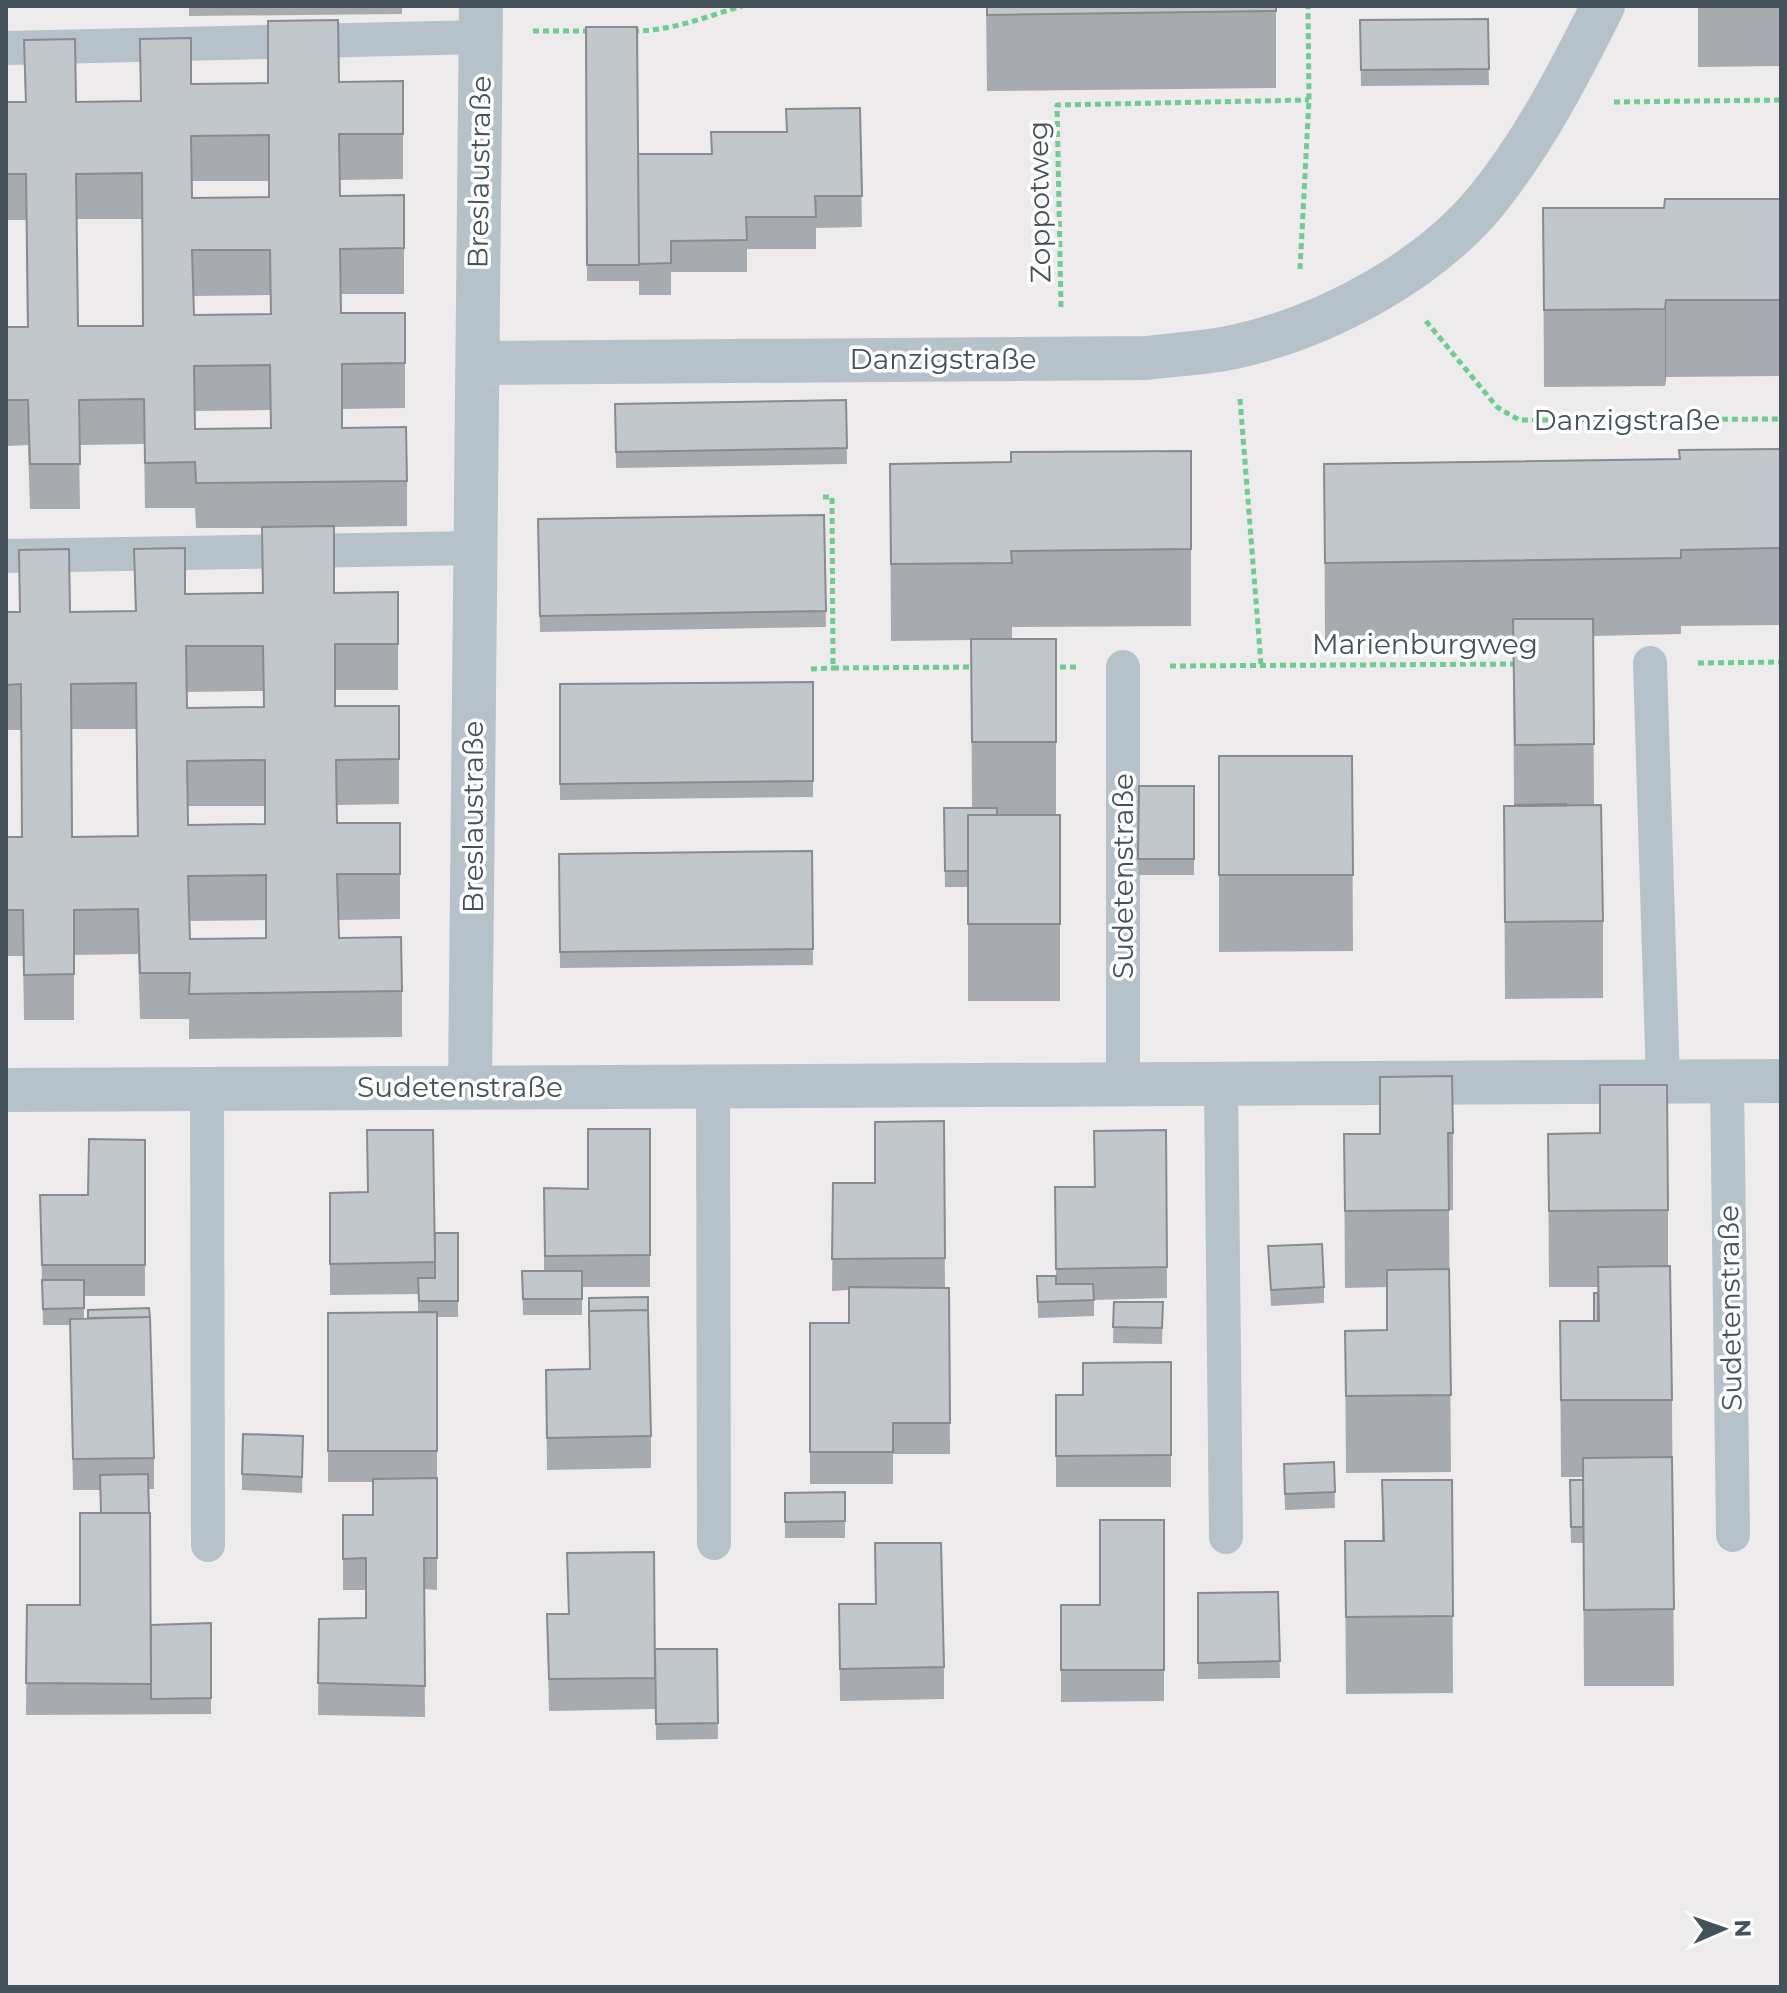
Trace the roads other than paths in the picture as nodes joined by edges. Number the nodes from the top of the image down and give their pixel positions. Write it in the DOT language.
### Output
graph roads {
  1 [pos="1603,6"];
  2 [pos="481,21"];
  3 [pos="6,48"];
  4 [pos="478,363"];
  5 [pos="475,548"];
  6 [pos="6,556"];
  7 [pos="1650,663"];
  8 [pos="1123,667"];
  9 [pos="1781,1081"];
  10 [pos="1663,1082"];
  11 [pos="1727,1082"];
  12 [pos="1221,1084"];
  13 [pos="1123,1085"];
  14 [pos="713,1086"];
  15 [pos="470,1087"];
  16 [pos="207,1089"];
  17 [pos="6,1090"];
  18 [pos="1733,1535"];
  19 [pos="1226,1537"];
  20 [pos="714,1543"];
  21 [pos="208,1545"];
  1 -- 4 [label="street, Danzigstraße"];
  2 -- 3 [label="lane, Breslaustraße"];
  2 -- 4 [label="street, Breslaustraße"];
  4 -- 5 [label="street, Breslaustraße"];
  5 -- 6 [label="lane"];
  5 -- 15 [label="street, Breslaustraße"];
  7 -- 10 [label="lane"];
  8 -- 13 [label="lane, Sudetenstraße"];
  9 -- 11 [label="street, Sudetenstraße"];
  10 -- 11 [label="street, Sudetenstraße"];
  10 -- 12 [label="street, Sudetenstraße"];
  11 -- 18 [label="lane, Sudetenstraße"];
  12 -- 13 [label="street, Sudetenstraße"];
  12 -- 19 [label="lane"];
  13 -- 14 [label="street, Sudetenstraße"];
  14 -- 15 [label="street, Sudetenstraße"];
  14 -- 20 [label="lane"];
  15 -- 16 [label="street, Sudetenstraße"];
  16 -- 17 [label="street, Sudetenstraße"];
  16 -- 21 [label="lane"];
}
